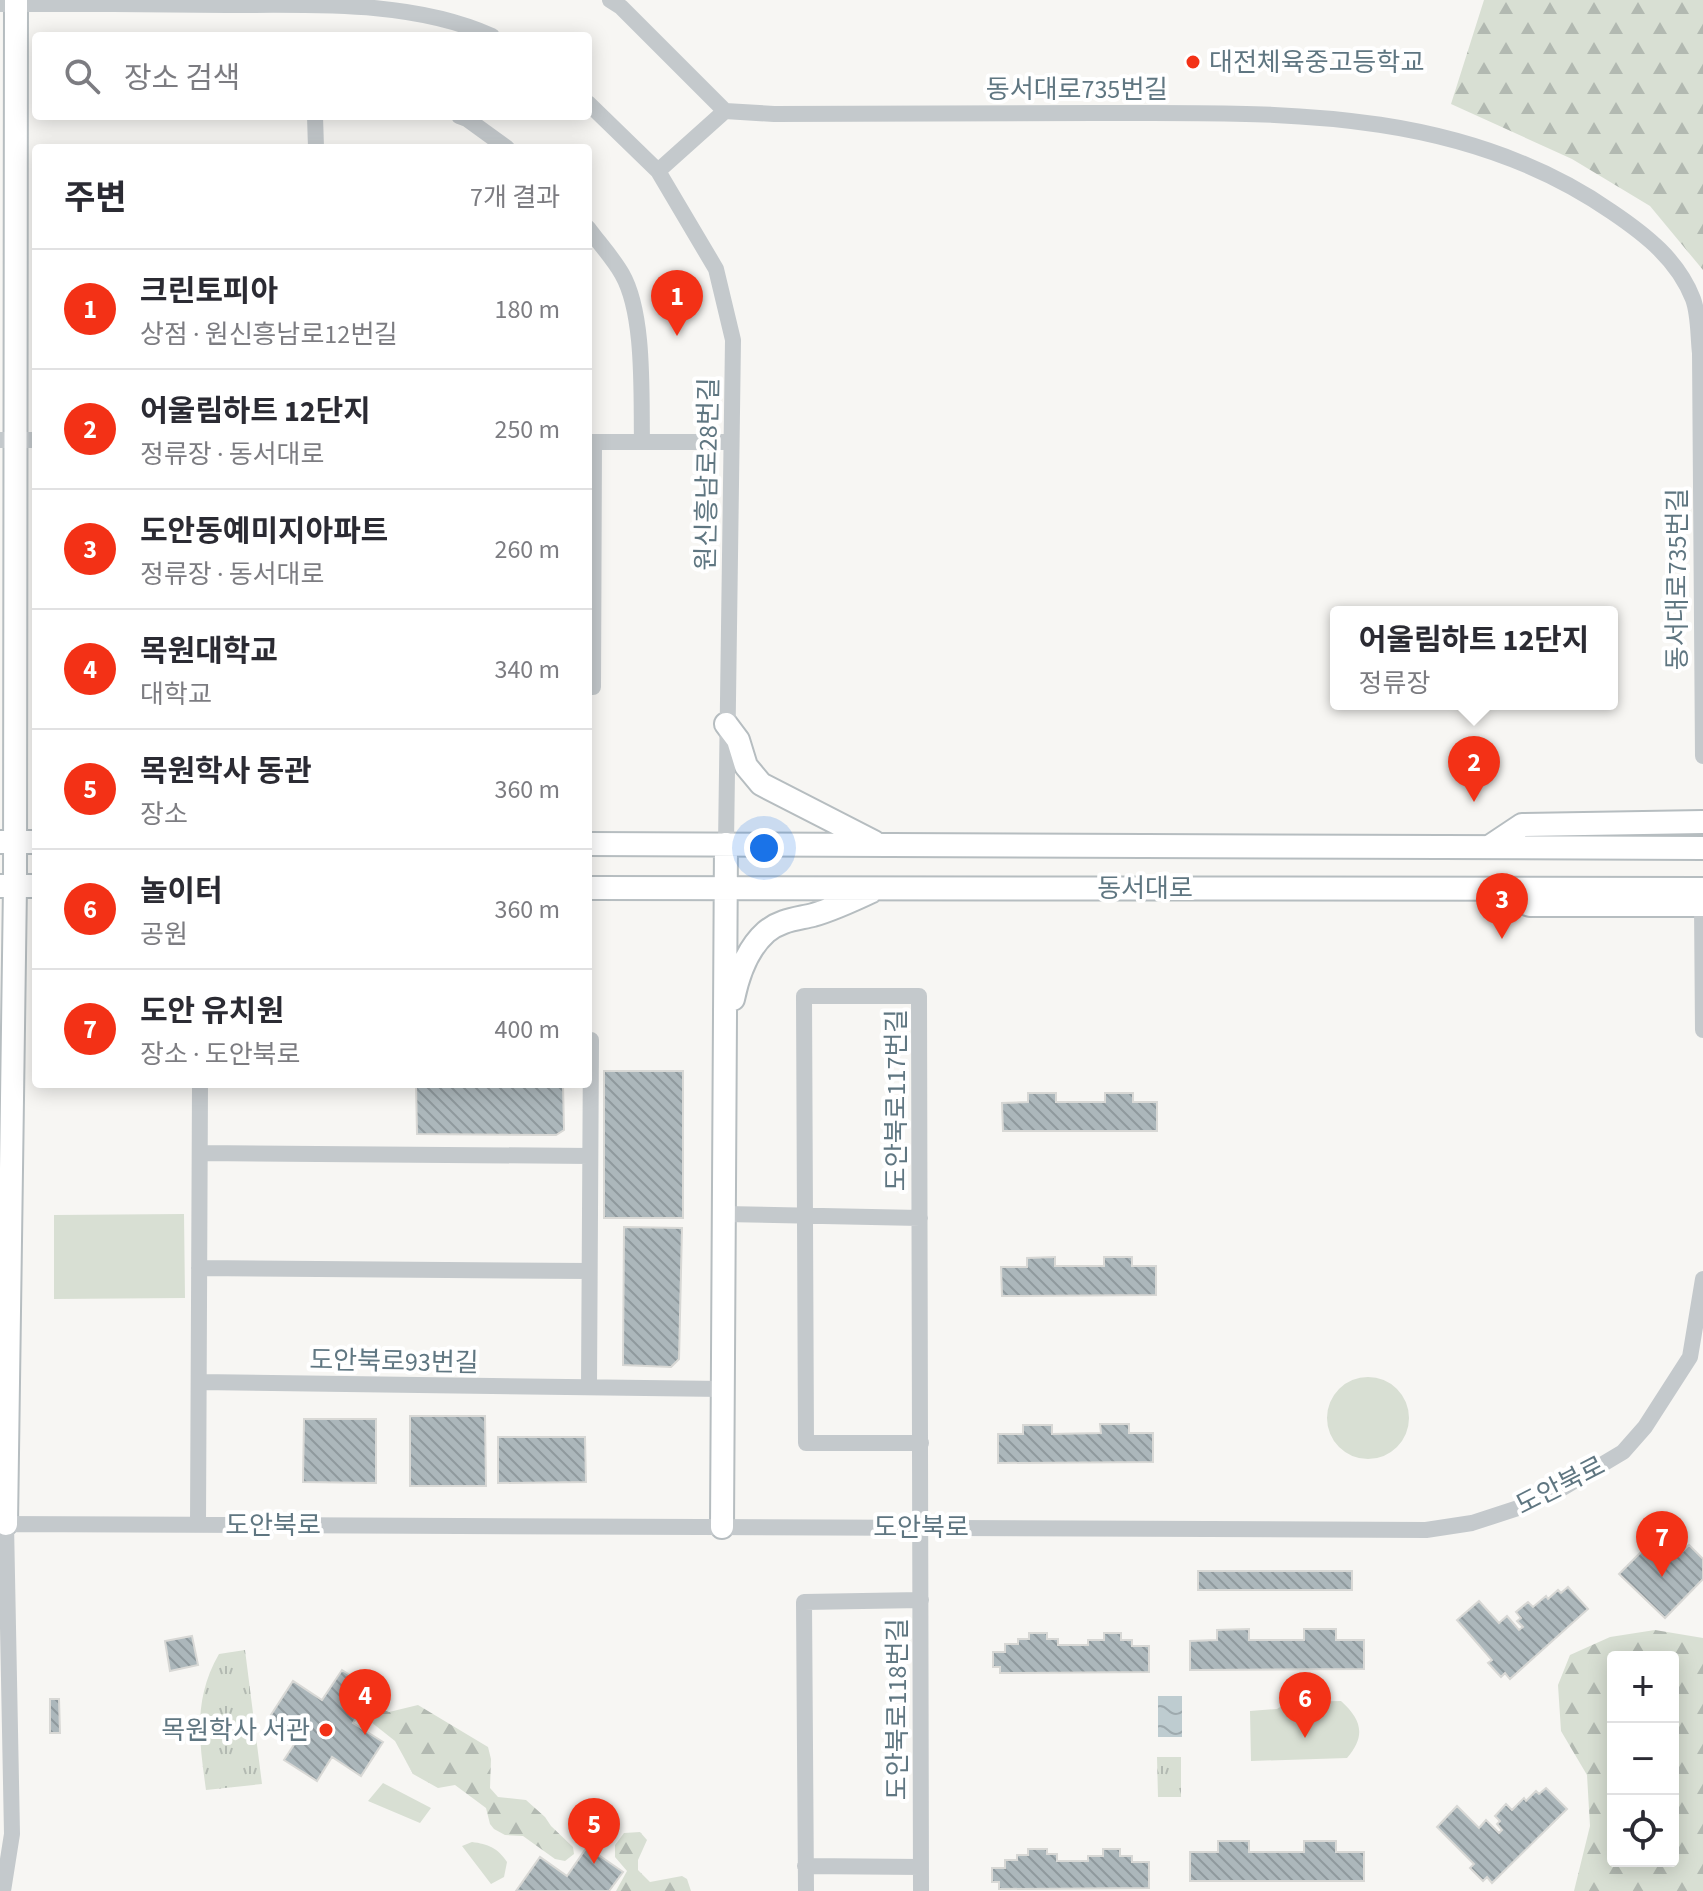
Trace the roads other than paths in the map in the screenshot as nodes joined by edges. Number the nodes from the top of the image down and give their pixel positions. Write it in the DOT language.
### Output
graph roads {
  1 [pos="610,0"];
  2 [pos="11,2"];
  3 [pos="335,3"];
  4 [pos="484,32"];
  5 [pos="592,107"];
  6 [pos="725,111"];
  7 [pos="315,120"];
  8 [pos="468,120"];
  9 [pos="316,144"];
  10 [pos="501,144"];
  11 [pos="658,171"];
  12 [pos="592,233"];
  13 [pos="1702,402"];
  14 [pos="17,440"];
  15 [pos="592,442"];
  16 [pos="642,442"];
  17 [pos="731,442"];
  18 [pos="592,626"];
  19 [pos="592,687"];
  20 [pos="726,724"];
  21 [pos="1703,756"];
  22 [pos="1703,822"];
  23 [pos="17,842"];
  24 [pos="592,844"];
  25 [pos="726,844"];
  26 [pos="879,845"];
  27 [pos="1489,847"];
  28 [pos="1703,848"];
  29 [pos="17,886"];
  30 [pos="879,887"];
  31 [pos="592,888"];
  32 [pos="725,889"];
  33 [pos="1487,889"];
  34 [pos="1703,889"];
  35 [pos="1702,905"];
  36 [pos="1703,1030"];
  37 [pos="725,1035"];
  38 [pos="200,1088"];
  39 [pos="591,1088"];
  40 [pos="200,1153"];
  41 [pos="590,1156"];
  42 [pos="724,1214"];
  43 [pos="805,1216"];
  44 [pos="920,1218"];
  45 [pos="199,1268"];
  46 [pos="589,1271"];
  47 [pos="1703,1279"];
  48 [pos="199,1382"];
  49 [pos="589,1387"];
  50 [pos="723,1389"];
  51 [pos="921,1443"];
  52 [pos="3,1524"];
  53 [pos="198,1524"];
  54 [pos="722,1527"];
  55 [pos="922,1527"];
  56 [pos="921,1600"];
  57 [pos="805,1866"];
  58 [pos="921,1867"];
  59 [pos="3,1891"];
  60 [pos="806,1891"];
  61 [pos="921,1891"];
  1 -- 6 [label="street"];
  2 -- 3 [label="street"];
  2 -- 14 [label="street"];
  3 -- 4 [label="street"];
  5 -- 11 [label="street, 원신흥남로28번길"];
  6 -- 11 [label="street"];
  6 -- 13 [label="street, 동서대로735번길"];
  7 -- 9 [label="street"];
  8 -- 10 [label="street"];
  11 -- 17 [label="street, 원신흥남로28번길"];
  12 -- 16 [label="street"];
  13 -- 21 [label="street, 동서대로735번길"];
  14 -- 23 [label="street"];
  15 -- 16 [label="street"];
  16 -- 17 [label="street"];
  17 -- 20 [label="street, 원신흥남로28번길"];
  18 -- 19 [label="street"];
  20 -- 25 [label="street, 원신흥남로28번길"];
  20 -- 26 [label="street"];
  22 -- 27 [label="street"];
  23 -- 29 [label="street"];
  24 -- 25 [label="street, 동서대로"];
  25 -- 26 [label="street, 동서대로"];
  25 -- 32 [label="street"];
  26 -- 27 [label="street, 동서대로"];
  27 -- 28 [label="street, 동서대로"];
  29 -- 52 [label="street"];
  30 -- 32 [label="street, 동서대로"];
  30 -- 33 [label="street, 동서대로"];
  30 -- 37 [label="street"];
  31 -- 32 [label="street, 동서대로"];
  32 -- 37 [label="street"];
  33 -- 34 [label="street, 동서대로"];
  33 -- 35 [label="street"];
  35 -- 36 [label="street"];
  37 -- 42 [label="street"];
  38 -- 40 [label="street"];
  39 -- 41 [label="street"];
  40 -- 41 [label="street"];
  40 -- 45 [label="street"];
  41 -- 46 [label="street"];
  42 -- 43 [label="street"];
  42 -- 50 [label="street"];
  43 -- 44 [label="street"];
  43 -- 44 [label="street, 도안북로117번길"];
  43 -- 51 [label="street, 도안북로117번길"];
  44 -- 51 [label="street, 도안북로117번길"];
  45 -- 46 [label="street"];
  45 -- 48 [label="street"];
  46 -- 49 [label="street"];
  47 -- 55 [label="street, 도안북로"];
  48 -- 49 [label="street, 도안북로93번길"];
  48 -- 53 [label="street"];
  49 -- 50 [label="street, 도안북로93번길"];
  50 -- 54 [label="street"];
  51 -- 55 [label="street, 도안북로117번길"];
  52 -- 53 [label="street, 도안북로"];
  52 -- 59 [label="street"];
  53 -- 54 [label="street, 도안북로"];
  54 -- 55 [label="street, 도안북로"];
  55 -- 56 [label="street, 도안북로118번길"];
  56 -- 57 [label="street"];
  56 -- 58 [label="street, 도안북로118번길"];
  57 -- 58 [label="street"];
  57 -- 60 [label="street"];
  58 -- 61 [label="street, 도안북로118번길"];
}
